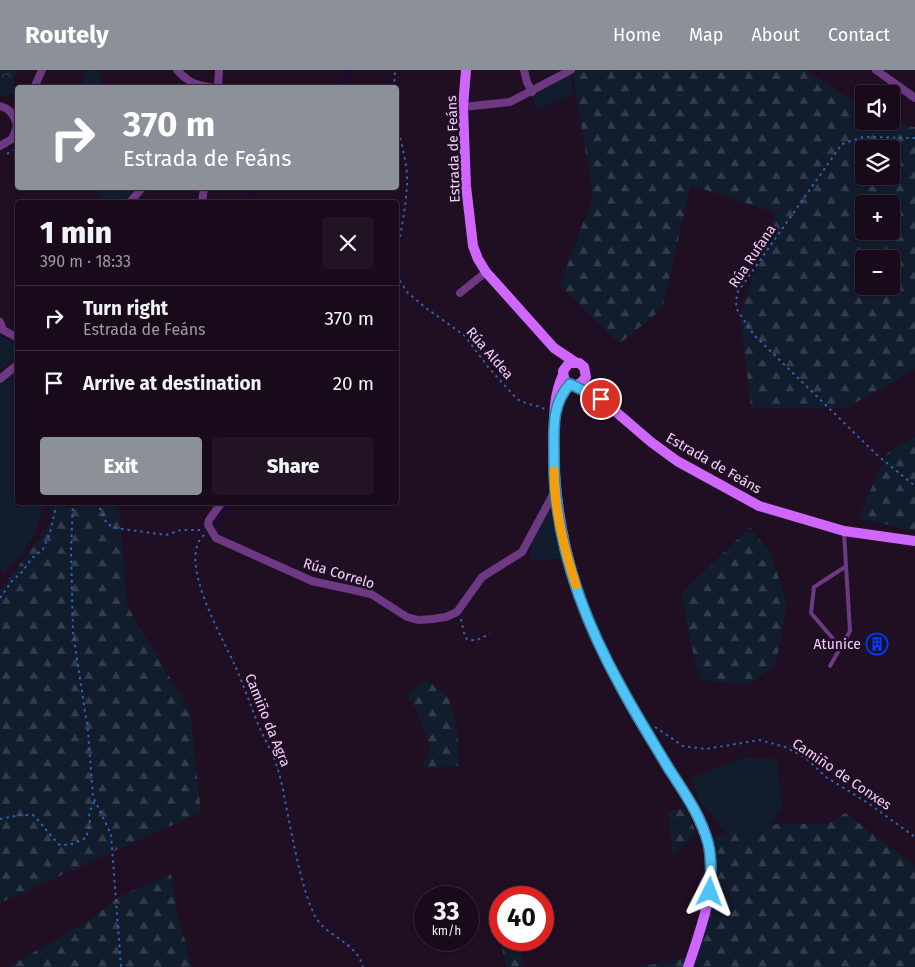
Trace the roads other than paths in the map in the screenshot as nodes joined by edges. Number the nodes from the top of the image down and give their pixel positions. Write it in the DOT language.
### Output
graph roads {
  1 [pos="42,70"];
  2 [pos="176,70"];
  3 [pos="219,70"];
  4 [pos="466,70"];
  5 [pos="524,70"];
  6 [pos="571,70"];
  7 [pos="876,70"];
  8 [pos="35,85"];
  9 [pos="196,85"];
  10 [pos="216,85"];
  11 [pos="532,92"];
  12 [pos="915,98"];
  13 [pos="4,107"];
  14 [pos="463,107"];
  15 [pos="15,116"];
  16 [pos="15,131"];
  17 [pos="0,146"];
  18 [pos="140,190"];
  19 [pos="132,200"];
  20 [pos="486,272"];
  21 [pos="460,293"];
  22 [pos="0,322"];
  23 [pos="15,336"];
  24 [pos="554,348"];
  25 [pos="575,362"];
  26 [pos="15,366"];
  27 [pos="563,373"];
  28 [pos="586,373"];
  29 [pos="0,379"];
  30 [pos="572,385"];
  31 [pos="601,399"];
  32 [pos="555,412"];
  33 [pos="556,490"];
  34 [pos="220,505"];
  35 [pos="844,531"];
  36 [pos="915,541"];
  37 [pos="845,567"];
  38 [pos="840,648"];
  39 [pos="830,666"];
  40 [pos="688,967"];
  1 -- 8 [label="street"];
  2 -- 9 [label="street"];
  3 -- 10 [label="street"];
  4 -- 14 [label="street, Estrada de Feáns"];
  5 -- 11 [label="street"];
  6 -- 11 [label="street"];
  7 -- 12 [label="street"];
  11 -- 14 [label="street"];
  13 -- 15 [label="street"];
  14 -- 20 [label="street, Estrada de Feáns"];
  16 -- 17 [label="street"];
  18 -- 19 [label="street"];
  20 -- 21 [label="street"];
  20 -- 24 [label="street, Estrada de Feáns"];
  22 -- 23 [label="street"];
  24 -- 25 [label="street, Estrada de Feáns"];
  24 -- 27 [label="street, Estrada de Feáns"];
  25 -- 27 [label="street"];
  25 -- 28 [label="street, Estrada de Feáns"];
  26 -- 29 [label="street"];
  27 -- 30 [label="street, Estrada de Feáns"];
  27 -- 32 [label="street"];
  28 -- 30 [label="street"];
  28 -- 31 [label="street, Estrada de Feáns"];
  30 -- 31 [label="street, Estrada de Feáns"];
  30 -- 32 [label="street"];
  31 -- 35 [label="street, Estrada de Feáns"];
  32 -- 33 [label="street"];
  33 -- 34 [label="street, Rúa Correlo"];
  33 -- 40 [label="street"];
  35 -- 36 [label="street, Estrada de Feáns"];
  35 -- 37 [label="lane"];
  37 -- 38 [label="lane"];
  37 -- 38 [label="lane"];
  38 -- 39 [label="lane"];
}
